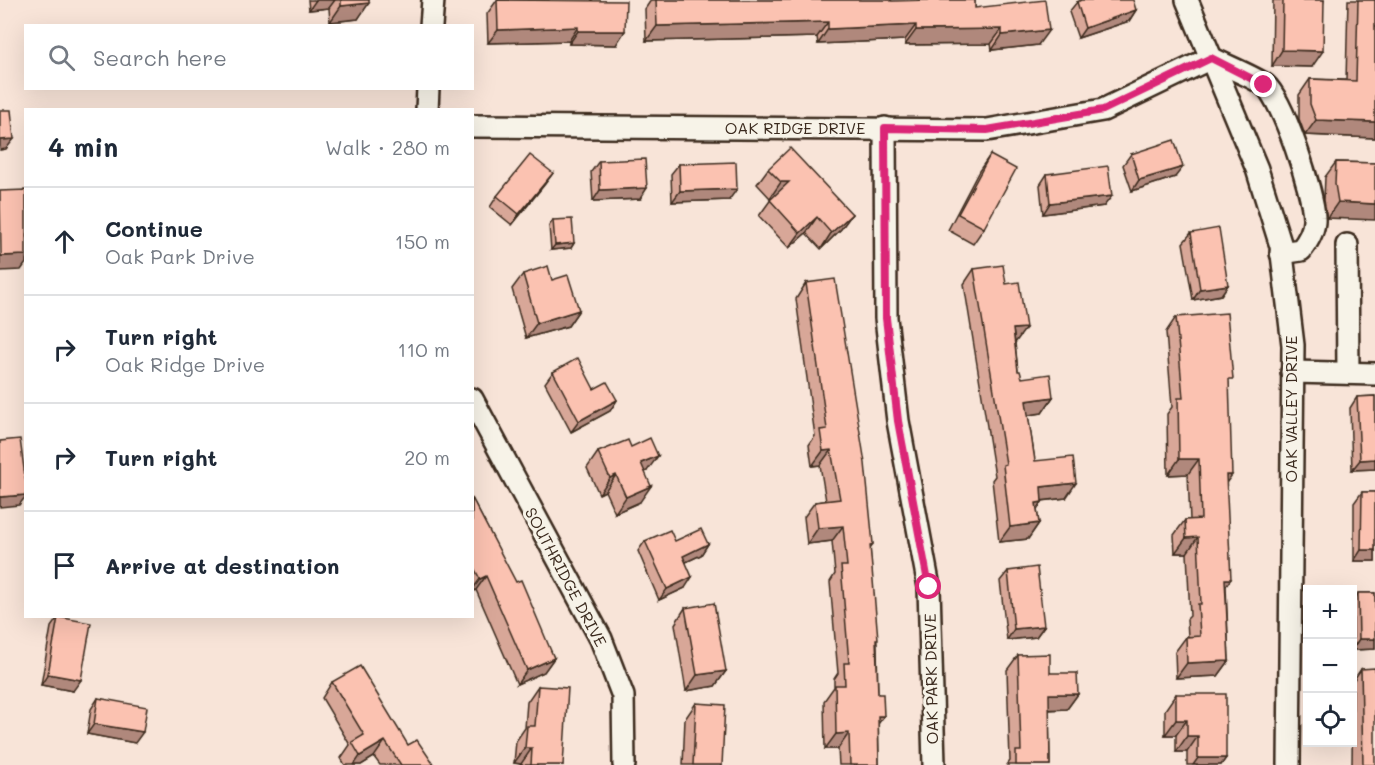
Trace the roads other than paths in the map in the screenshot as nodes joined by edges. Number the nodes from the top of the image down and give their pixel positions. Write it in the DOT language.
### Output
graph roads {
  1 [pos="433,0"];
  2 [pos="1187,0"];
  3 [pos="431,24"];
  4 [pos="1211,58"];
  5 [pos="428,90"];
  6 [pos="427,108"];
  7 [pos="474,126"];
  8 [pos="885,128"];
  9 [pos="1347,245"];
  10 [pos="1281,253"];
  11 [pos="1292,372"];
  12 [pos="1348,373"];
  13 [pos="1375,374"];
  14 [pos="474,403"];
  15 [pos="624,765"];
  16 [pos="934,765"];
  17 [pos="1289,765"];
  1 -- 3 [label="street"];
  2 -- 4 [label="street, OAK VALLEY DRIVE"];
  4 -- 8 [label="street, OAK RIDGE DRIVE"];
  4 -- 10 [label="street, OAK VALLEY DRIVE"];
  4 -- 10 [label="street"];
  5 -- 6 [label="street"];
  7 -- 8 [label="street, OAK RIDGE DRIVE"];
  8 -- 16 [label="street, OAK PARK DRIVE"];
  9 -- 12 [label="street"];
  10 -- 11 [label="street, OAK VALLEY DRIVE"];
  11 -- 12 [label="street"];
  11 -- 17 [label="street, OAK VALLEY DRIVE"];
  12 -- 13 [label="street"];
  14 -- 15 [label="street, SOUTHRIDGE DRIVE"];
}
